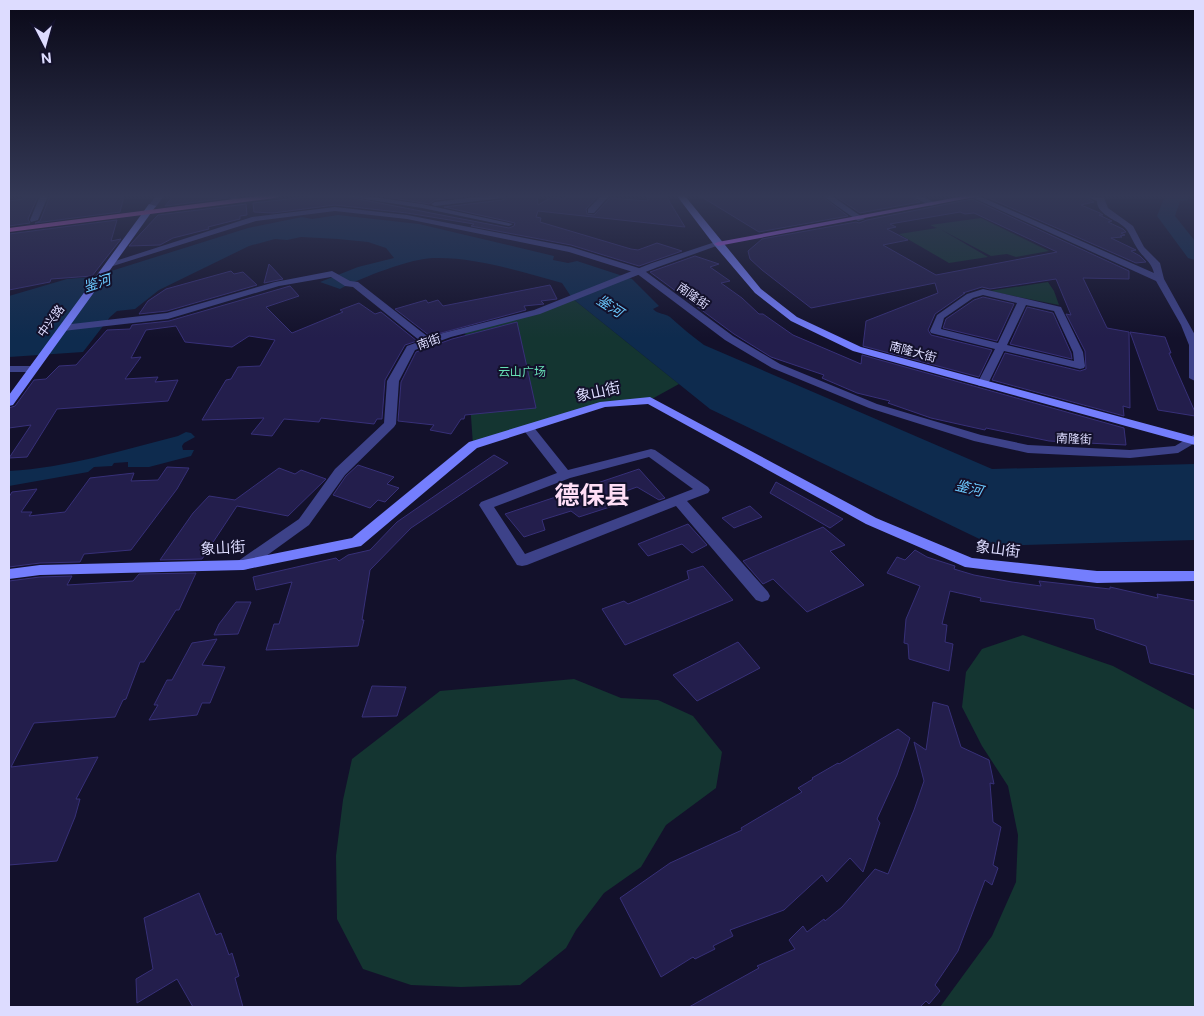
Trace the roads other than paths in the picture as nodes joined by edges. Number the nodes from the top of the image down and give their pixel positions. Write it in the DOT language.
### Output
graph roads {
  1 [pos="125,243"];
  2 [pos="179,243"];
  3 [pos="539,243"];
  4 [pos="721,243"];
  5 [pos="1080,243"];
  6 [pos="1139,243"];
  7 [pos="718,244"];
  8 [pos="110,264"];
  9 [pos="639,271"];
  10 [pos="1160,279"];
  11 [pos="1023,301"];
  12 [pos="63,328"];
  13 [pos="428,342"];
  14 [pos="1000,347"];
  15 [pos="9,369"];
  16 [pos="33,369"];
  17 [pos="1195,378"];
  18 [pos="983,384"];
  19 [pos="9,403"];
  20 [pos="528,428"];
  21 [pos="1193,442"];
  22 [pos="565,476"];
  23 [pos="678,500"];
  24 [pos="243,565"];
  25 [pos="9,574"];
  26 [pos="1195,576"];
  27 [pos="762,596"];
  1 -- 8 [label="main road, 中兴路"];
  2 -- 8 [label="street, 南隆街"];
  3 -- 9 [label="street, 南隆街"];
  4 -- 7 [label="main road"];
  5 -- 10 [label="street"];
  6 -- 10 [label="street"];
  7 -- 9 [label="street, 南街"];
  7 -- 18 [label="main road, 南隆大街"];
  8 -- 12 [label="main road, 中兴路"];
  9 -- 13 [label="street, 南街"];
  9 -- 21 [label="street, 南隆街"];
  10 -- 17 [label="street"];
  11 -- 14 [label="street"];
  11 -- 14 [label="street"];
  11 -- 14 [label="street"];
  12 -- 13 [label="street"];
  12 -- 16 [label="main road, 中兴路"];
  13 -- 24 [label="street, 南街"];
  14 -- 18 [label="street"];
  15 -- 16 [label="street"];
  16 -- 19 [label="main road, 中兴路"];
  18 -- 21 [label="main road, 南隆大街"];
  20 -- 22 [label="street"];
  20 -- 24 [label="main road, 象山街"];
  20 -- 26 [label="main road, 象山街"];
  22 -- 23 [label="street"];
  22 -- 23 [label="street"];
  23 -- 27 [label="street"];
  24 -- 25 [label="main road, 象山街"];
}
